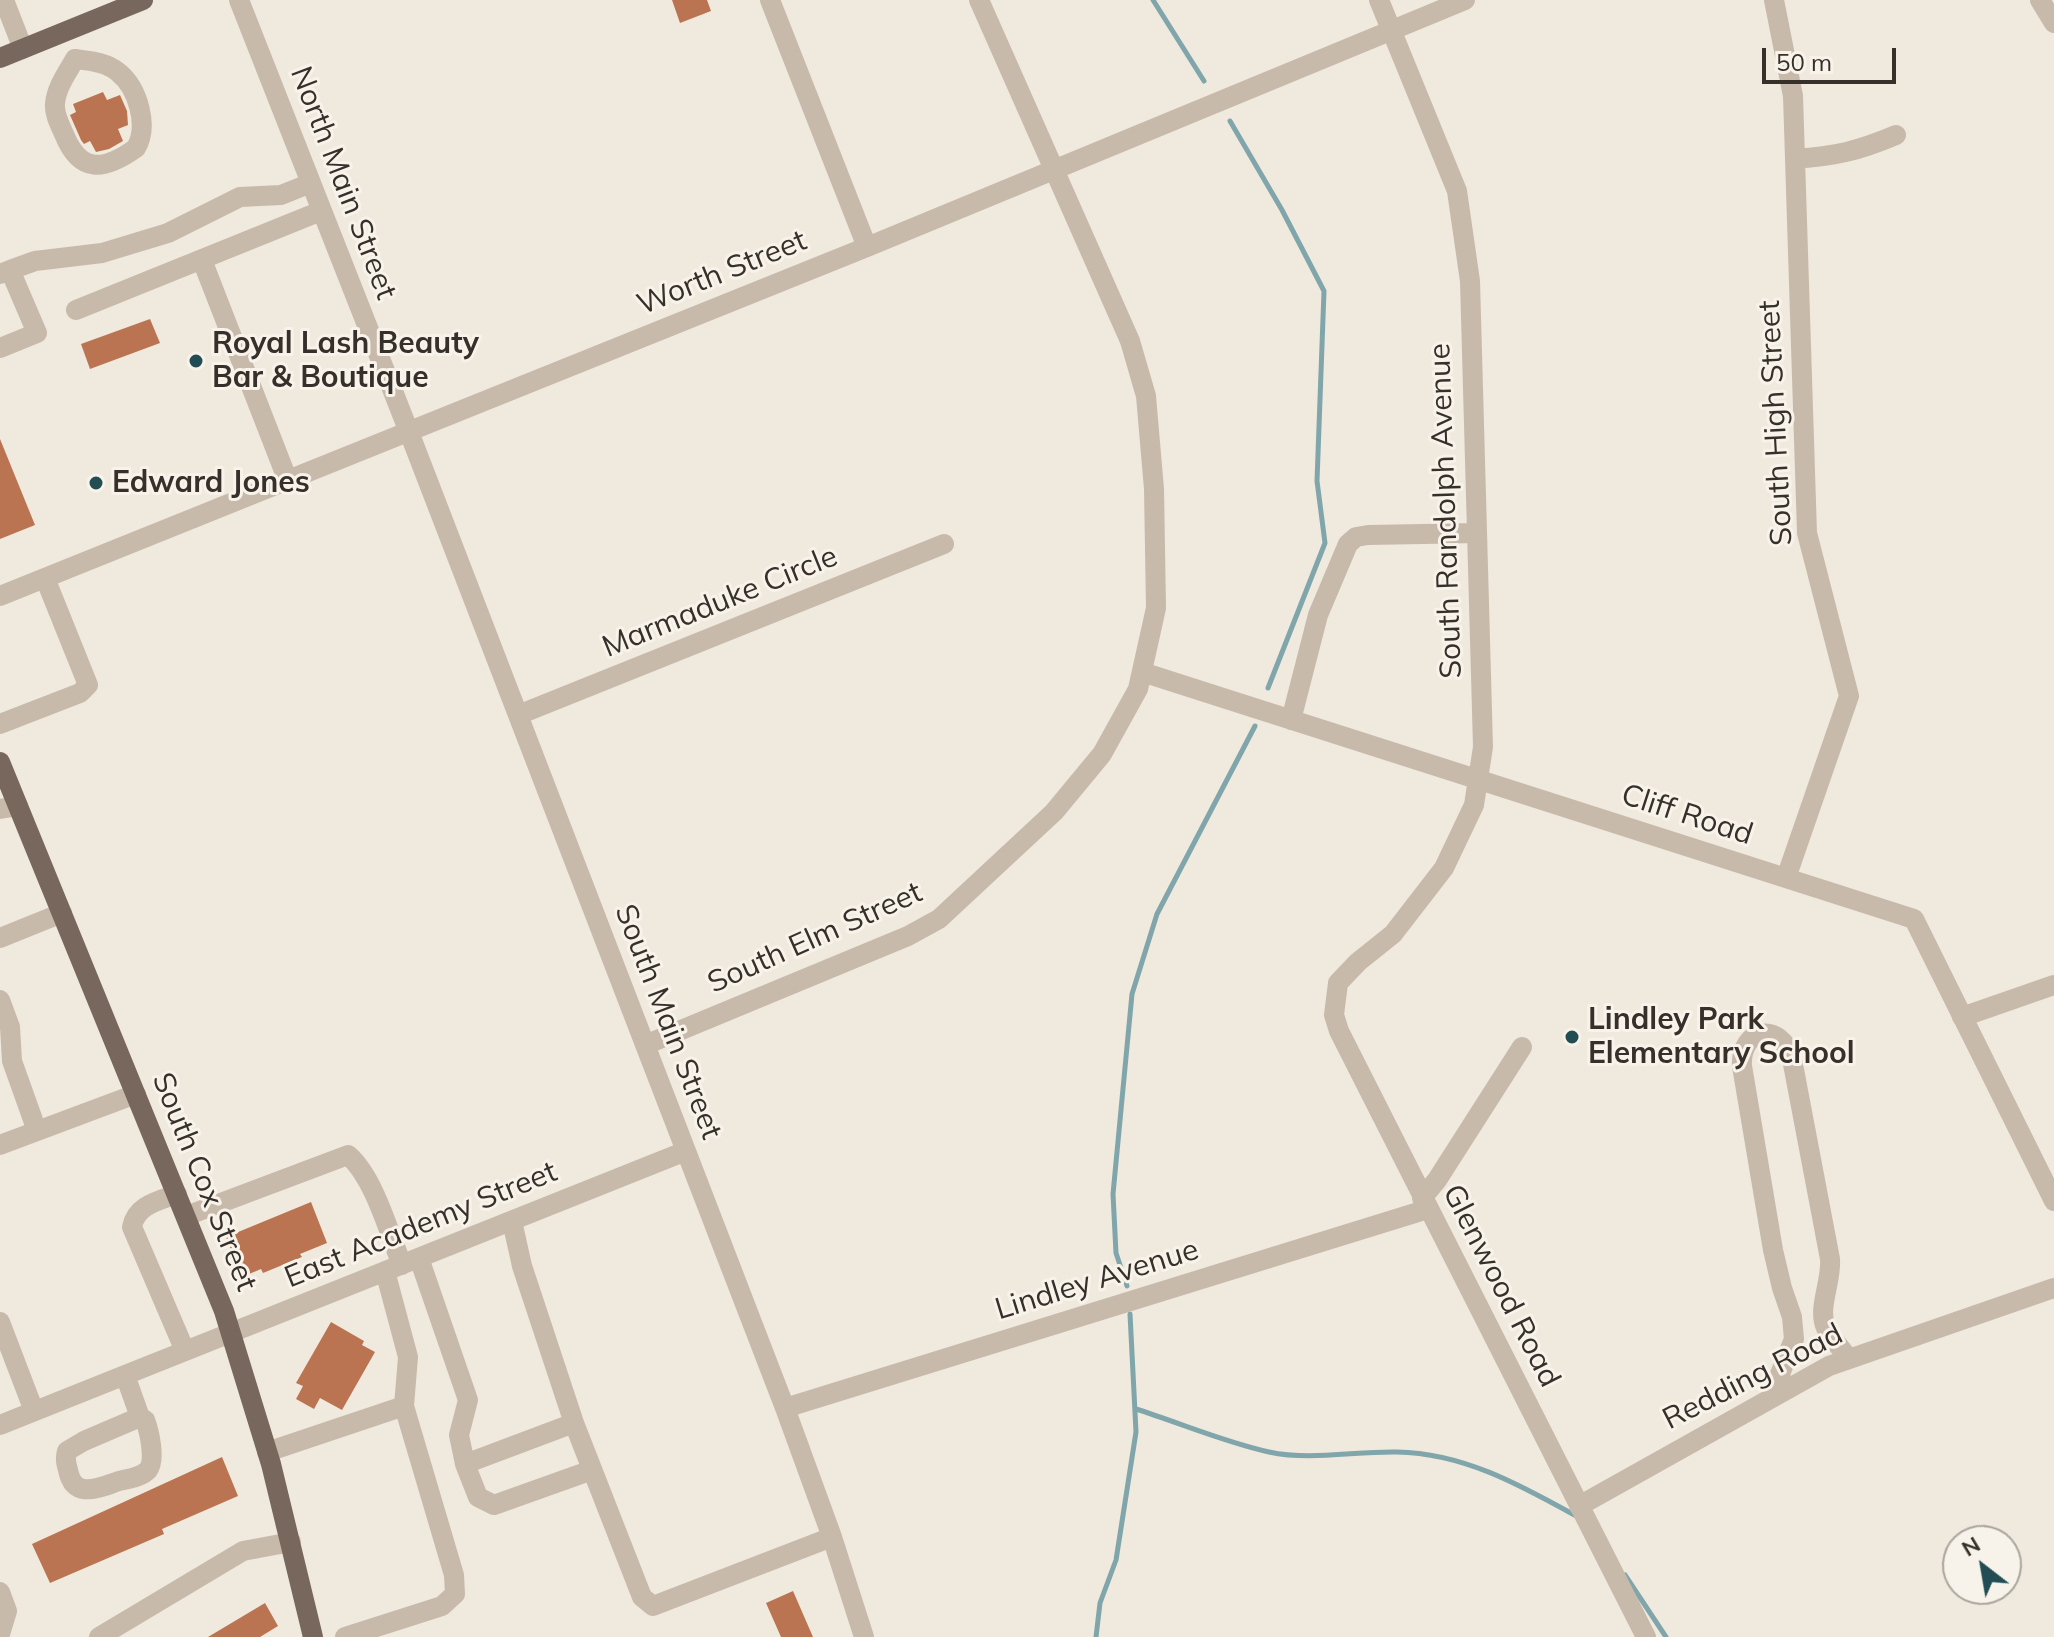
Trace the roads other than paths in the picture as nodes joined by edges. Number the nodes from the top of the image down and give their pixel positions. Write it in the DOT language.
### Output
graph roads {
  1 [pos="4,0"];
  2 [pos="143,0"];
  3 [pos="239,0"];
  4 [pos="770,0"];
  5 [pos="979,0"];
  6 [pos="1379,0"];
  7 [pos="1465,0"];
  8 [pos="1774,0"];
  9 [pos="2040,0"];
  10 [pos="117,5"];
  11 [pos="2054,23"];
  12 [pos="1392,30"];
  13 [pos="63,33"];
  14 [pos="23,49"];
  15 [pos="1,55"];
  16 [pos="75,59"];
  17 [pos="1896,135"];
  18 [pos="1795,159"];
  19 [pos="1053,170"];
  20 [pos="311,183"];
  21 [pos="321,211"];
  22 [pos="867,247"];
  23 [pos="202,260"];
  24 [pos="5,272"];
  25 [pos="76,310"];
  26 [pos="0,348"];
  27 [pos="409,432"];
  28 [pos="288,481"];
  29 [pos="1477,533"];
  30 [pos="944,544"];
  31 [pos="45,578"];
  32 [pos="0,596"];
  33 [pos="1142,672"];
  34 [pos="518,715"];
  35 [pos="1291,720"];
  36 [pos="0,724"];
  37 [pos="0,762"];
  38 [pos="1478,779"];
  39 [pos="9,808"];
  40 [pos="1786,878"];
  41 [pos="62,913"];
  42 [pos="0,938"];
  43 [pos="1358,962"];
  44 [pos="2054,985"];
  45 [pos="0,1000"];
  46 [pos="1962,1017"];
  47 [pos="645,1045"];
  48 [pos="1522,1047"];
  49 [pos="136,1094"];
  50 [pos="37,1131"];
  51 [pos="0,1145"];
  52 [pos="686,1151"];
  53 [pos="177,1194"];
  54 [pos="2054,1201"];
  55 [pos="1425,1203"];
  56 [pos="186,1216"];
  57 [pos="512,1221"];
  58 [pos="402,1265"];
  59 [pos="2054,1288"];
  60 [pos="0,1322"];
  61 [pos="230,1333"];
  62 [pos="185,1351"];
  63 [pos="1848,1359"];
  64 [pos="125,1375"];
  65 [pos="1784,1389"];
  66 [pos="404,1406"];
  67 [pos="785,1408"];
  68 [pos="34,1411"];
  69 [pos="140,1417"];
  70 [pos="574,1423"];
  71 [pos="0,1425"];
  72 [pos="267,1452"];
  73 [pos="465,1464"];
  74 [pos="592,1470"];
  75 [pos="1579,1506"];
  76 [pos="832,1537"];
  77 [pos="291,1542"];
  78 [pos="1,1601"];
  79 [pos="0,1634"];
  80 [pos="99,1637"];
  81 [pos="313,1637"];
  82 [pos="345,1637"];
  83 [pos="864,1637"];
  84 [pos="1646,1637"];
  1 -- 14 [label="street"];
  2 -- 10 [label="main road"];
  3 -- 20 [label="street, North Main Street"];
  4 -- 22 [label="street"];
  5 -- 19 [label="street, South Elm Street"];
  6 -- 12 [label="street, South Randolph Avenue"];
  7 -- 12 [label="street, Worth Street"];
  8 -- 18 [label="street, South High Street"];
  9 -- 11 [label="street"];
  10 -- 13 [label="main road"];
  12 -- 19 [label="street, Worth Street"];
  12 -- 29 [label="street, South Randolph Avenue"];
  13 -- 14 [label="main road"];
  13 -- 16 [label="street"];
  14 -- 15 [label="main road"];
  16 -- 16 [label="street"];
  17 -- 18 [label="street"];
  18 -- 40 [label="street, South High Street"];
  19 -- 22 [label="street, Worth Street"];
  19 -- 33 [label="street, South Elm Street"];
  20 -- 21 [label="street, North Main Street"];
  20 -- 24 [label="street"];
  21 -- 23 [label="street"];
  21 -- 27 [label="street, North Main Street"];
  22 -- 27 [label="street, Worth Street"];
  23 -- 25 [label="street"];
  23 -- 28 [label="street"];
  24 -- 26 [label="street"];
  27 -- 28 [label="street, Worth Street"];
  27 -- 34 [label="street, South Main Street"];
  28 -- 31 [label="street, Worth Street"];
  29 -- 35 [label="street"];
  29 -- 38 [label="street, South Randolph Avenue"];
  30 -- 34 [label="street, Marmaduke Circle"];
  31 -- 32 [label="street, Worth Street"];
  31 -- 36 [label="street"];
  33 -- 35 [label="street, Cliff Road"];
  33 -- 47 [label="street, South Elm Street"];
  34 -- 47 [label="street, South Main Street"];
  35 -- 38 [label="street, Cliff Road"];
  37 -- 39 [label="main road, South Cox Street"];
  38 -- 40 [label="street, Cliff Road"];
  38 -- 43 [label="street, South Randolph Avenue"];
  39 -- 41 [label="main road, South Cox Street"];
  40 -- 46 [label="street, Cliff Road"];
  41 -- 42 [label="street"];
  41 -- 49 [label="main road, South Cox Street"];
  43 -- 55 [label="street, Glenwood Road"];
  44 -- 46 [label="street"];
  45 -- 50 [label="street"];
  46 -- 54 [label="street, Cliff Road"];
  47 -- 52 [label="street, South Main Street"];
  48 -- 55 [label="street"];
  49 -- 50 [label="street"];
  49 -- 53 [label="main road, South Cox Street"];
  50 -- 51 [label="street"];
  52 -- 57 [label="street, East Academy Street"];
  52 -- 67 [label="street, South Main Street"];
  53 -- 56 [label="main road, South Cox Street"];
  53 -- 62 [label="street"];
  55 -- 67 [label="street, Lindley Avenue"];
  55 -- 75 [label="street, Glenwood Road"];
  56 -- 58 [label="street"];
  56 -- 61 [label="main road, South Cox Street"];
  57 -- 58 [label="street, East Academy Street"];
  57 -- 70 [label="street"];
  58 -- 61 [label="street, East Academy Street"];
  58 -- 66 [label="street"];
  58 -- 73 [label="street"];
  59 -- 63 [label="street, Redding Road"];
  60 -- 68 [label="street"];
  61 -- 62 [label="street, East Academy Street"];
  61 -- 72 [label="main road, South Cox Street"];
  62 -- 64 [label="street, East Academy Street"];
  63 -- 65 [label="street, Redding Road"];
  63 -- 65 [label="street"];
  64 -- 68 [label="street, East Academy Street"];
  64 -- 69 [label="street"];
  65 -- 75 [label="street, Redding Road"];
  66 -- 72 [label="street"];
  66 -- 82 [label="street"];
  67 -- 76 [label="street, South Main Street"];
  68 -- 71 [label="street, East Academy Street"];
  69 -- 69 [label="street"];
  70 -- 73 [label="street"];
  70 -- 74 [label="street"];
  72 -- 77 [label="main road, South Cox Street"];
  73 -- 74 [label="street"];
  74 -- 76 [label="street"];
  75 -- 84 [label="street, Glenwood Road"];
  76 -- 83 [label="street, South Main Street"];
  77 -- 80 [label="street"];
  77 -- 81 [label="main road, South Cox Street"];
  78 -- 79 [label="street"];
}
